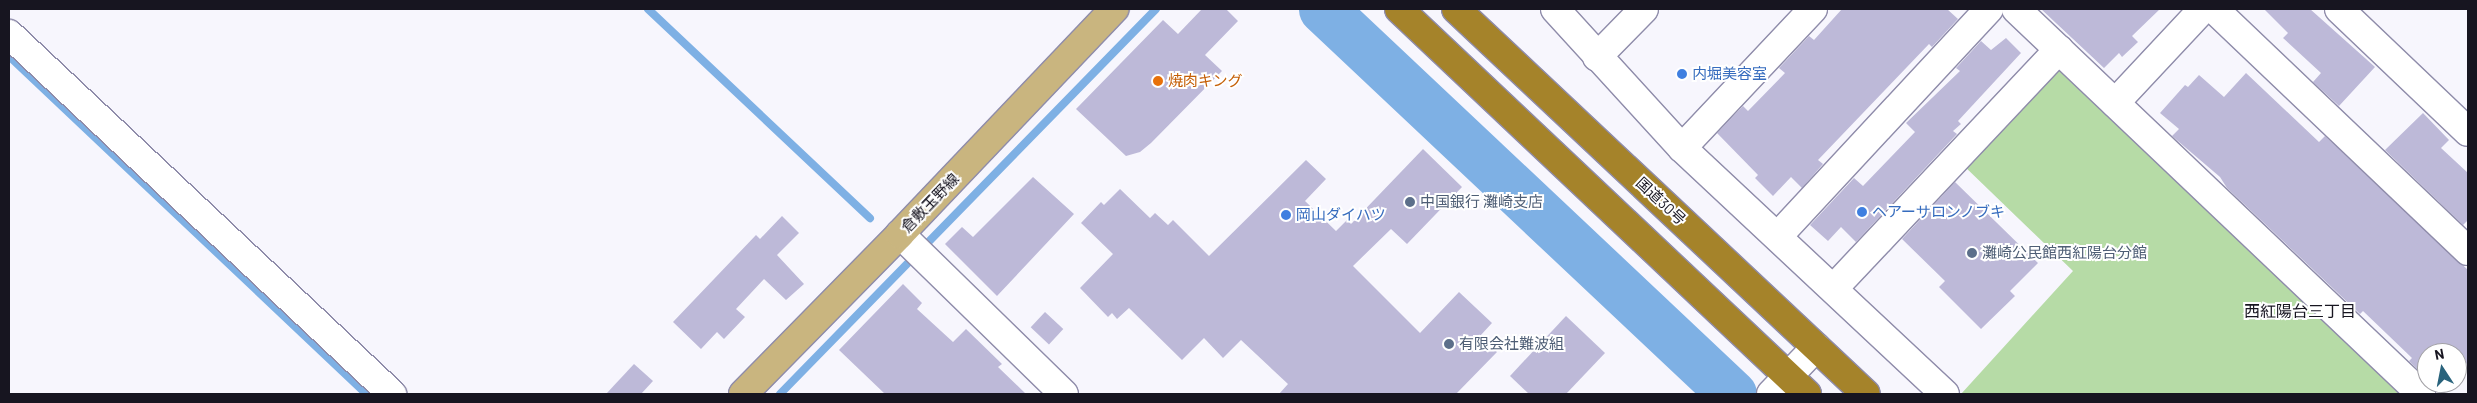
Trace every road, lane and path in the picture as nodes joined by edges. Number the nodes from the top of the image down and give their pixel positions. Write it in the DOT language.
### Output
graph roads {
  1 [pos="1114,9"];
  2 [pos="1398,9"];
  3 [pos="1456,9"];
  4 [pos="1555,9"];
  5 [pos="1644,9"];
  6 [pos="1813,9"];
  7 [pos="1989,9"];
  8 [pos="2016,9"];
  9 [pos="2203,9"];
  10 [pos="2214,9"];
  11 [pos="2339,9"];
  12 [pos="9,34"];
  13 [pos="2058,49"];
  14 [pos="1597,57"];
  15 [pos="2115,103"];
  16 [pos="2468,132"];
  17 [pos="1682,148"];
  18 [pos="1778,236"];
  19 [pos="913,246"];
  20 [pos="2468,251"];
  21 [pos="1834,288"];
  22 [pos="1816,346"];
  23 [pos="1788,388"];
  24 [pos="392,394"];
  25 [pos="743,394"];
  26 [pos="1064,394"];
  27 [pos="1866,394"];
  28 [pos="1945,394"];
  29 [pos="2421,394"];
  1 -- 19 [label="main road, 倉敷玉野線"];
  2 -- 23 [label="highway"];
  3 -- 22 [label="highway, 国道30号"];
  4 -- 14 [label="street"];
  5 -- 14 [label="street"];
  6 -- 17 [label="street"];
  7 -- 18 [label="street"];
  8 -- 13 [label="street"];
  9 -- 15 [label="street"];
  10 -- 20 [label="street"];
  11 -- 16 [label="street"];
  12 -- 24 [label="street"];
  13 -- 15 [label="street"];
  13 -- 21 [label="street"];
  14 -- 17 [label="street"];
  15 -- 29 [label="street"];
  17 -- 18 [label="street"];
  18 -- 21 [label="street"];
  19 -- 25 [label="main road, 倉敷玉野線"];
  19 -- 26 [label="street"];
  21 -- 28 [label="street"];
  22 -- 23 [label="street"];
  22 -- 27 [label="highway, 国道30号"];
}
